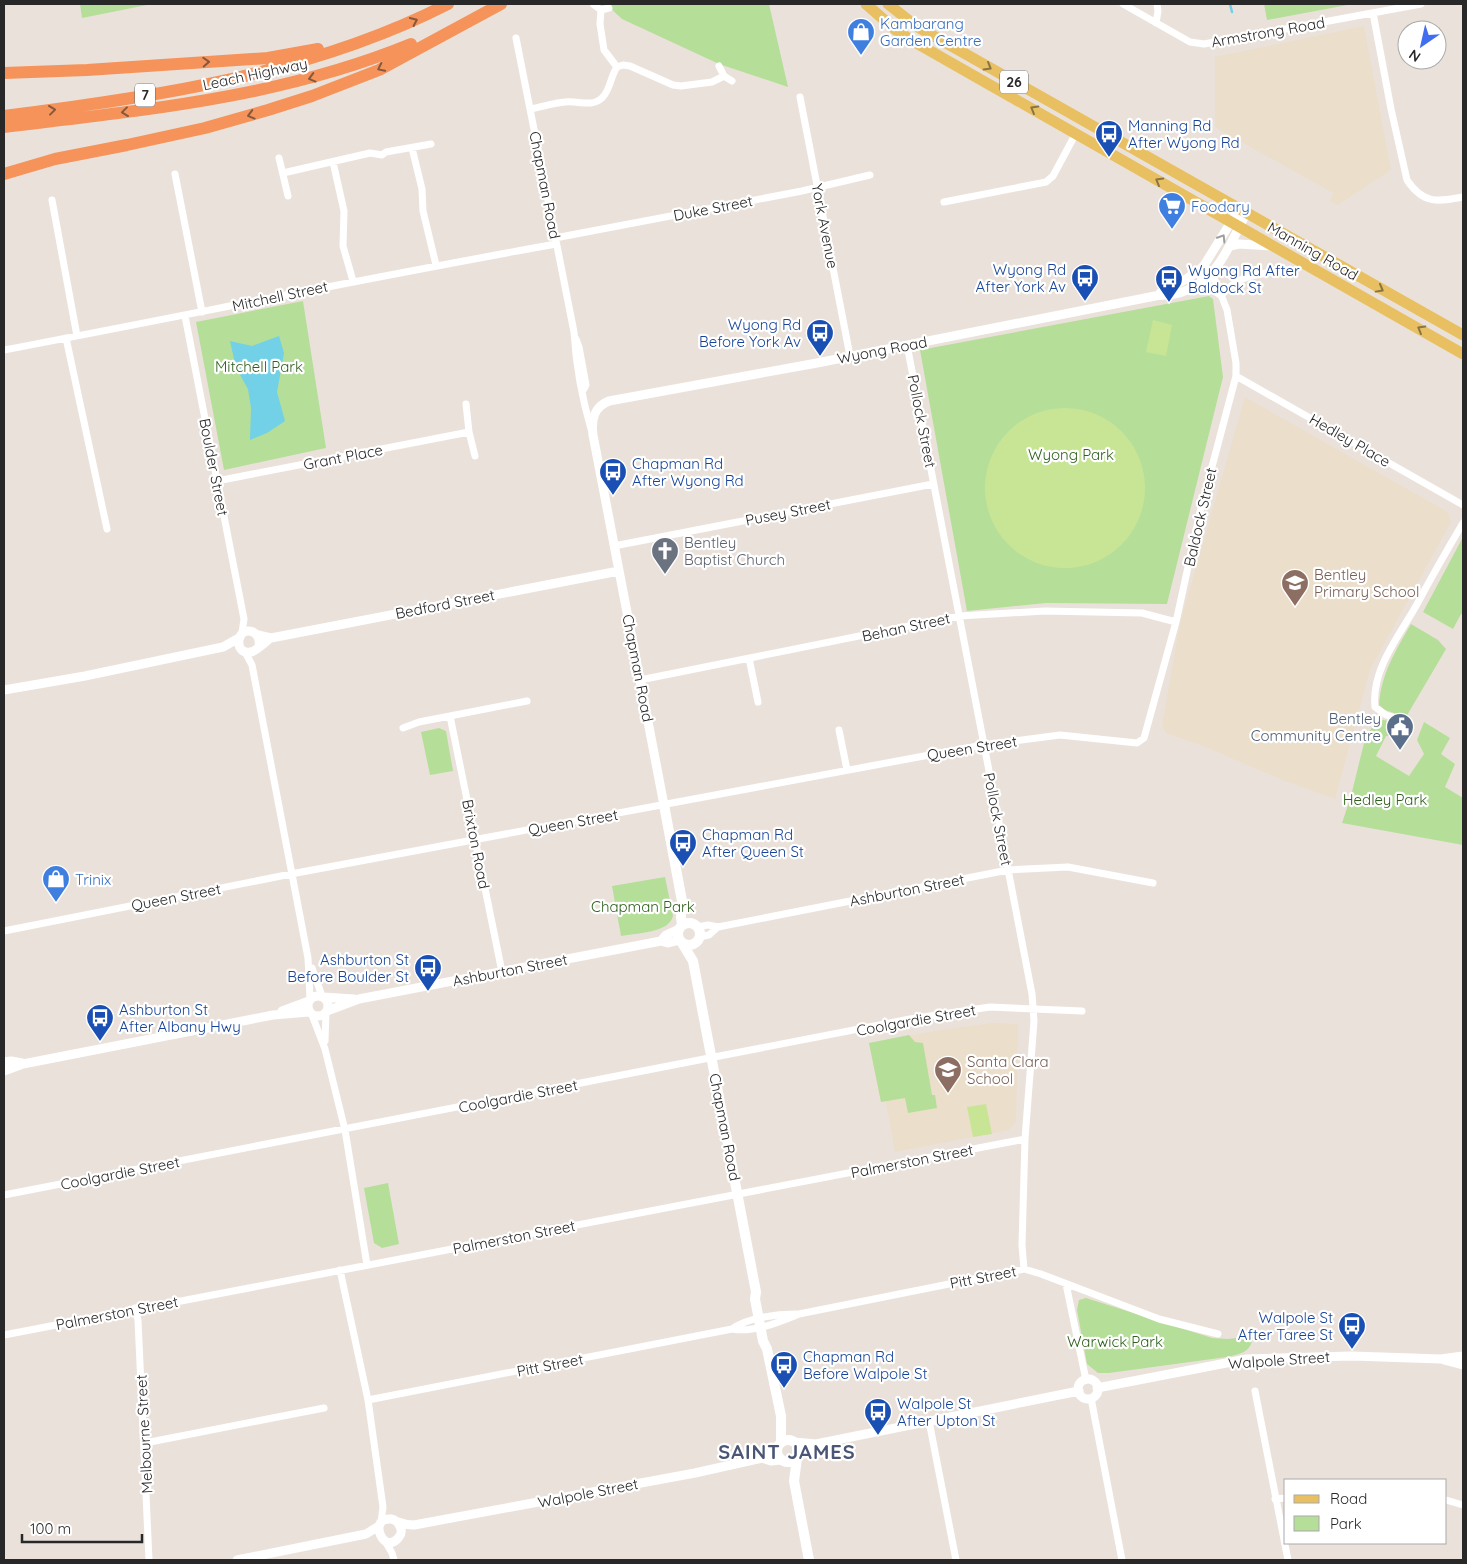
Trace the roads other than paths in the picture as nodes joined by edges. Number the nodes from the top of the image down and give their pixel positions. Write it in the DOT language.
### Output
graph roads {
  1 [pos="448,4"];
  2 [pos="500,4"];
  3 [pos="866,4"];
  4 [pos="888,4"];
  5 [pos="1123,4"];
  6 [pos="1157,4"];
  7 [pos="1421,4"];
  8 [pos="594,5"];
  9 [pos="609,8"];
  10 [pos="601,10"];
  11 [pos="1373,13"];
  12 [pos="1156,23"];
  13 [pos="379,36"];
  14 [pos="516,38"];
  15 [pos="720,66"];
  16 [pos="617,67"];
  17 [pos="4,73"];
  18 [pos="724,76"];
  19 [pos="732,81"];
  20 [pos="800,96"];
  21 [pos="530,109"];
  22 [pos="4,116"];
  23 [pos="4,127"];
  24 [pos="1076,133"];
  25 [pos="431,144"];
  26 [pos="412,148"];
  27 [pos="279,158"];
  28 [pos="332,162"];
  29 [pos="8,171"];
  30 [pos="283,173"];
  31 [pos="175,174"];
  32 [pos="870,175"];
  33 [pos="817,188"];
  34 [pos="288,196"];
  35 [pos="1463,197"];
  36 [pos="52,200"];
  37 [pos="944,202"];
  38 [pos="1243,211"];
  39 [pos="1236,224"];
  40 [pos="556,241"];
  41 [pos="1230,246"];
  42 [pos="1273,246"];
  43 [pos="436,266"];
  44 [pos="1199,270"];
  45 [pos="1280,270"];
  46 [pos="1206,278"];
  47 [pos="352,281"];
  48 [pos="1155,296"];
  49 [pos="1221,296"];
  50 [pos="202,312"];
  51 [pos="185,316"];
  52 [pos="1463,335"];
  53 [pos="77,336"];
  54 [pos="66,338"];
  55 [pos="907,344"];
  56 [pos="4,350"];
  57 [pos="1463,354"];
  58 [pos="850,356"];
  59 [pos="1236,376"];
  60 [pos="610,402"];
  61 [pos="466,404"];
  62 [pos="469,432"];
  63 [pos="593,435"];
  64 [pos="475,456"];
  65 [pos="217,481"];
  66 [pos="934,484"];
  67 [pos="1463,504"];
  68 [pos="1463,523"];
  69 [pos="107,530"];
  70 [pos="614,546"];
  71 [pos="619,571"];
  72 [pos="959,616"];
  73 [pos="244,619"];
  74 [pos="1176,622"];
  75 [pos="255,634"];
  76 [pos="240,636"];
  77 [pos="271,638"];
  78 [pos="223,647"];
  79 [pos="258,648"];
  80 [pos="243,651"];
  81 [pos="749,658"];
  82 [pos="252,665"];
  83 [pos="640,680"];
  84 [pos="4,690"];
  85 [pos="527,700"];
  86 [pos="758,702"];
  87 [pos="450,716"];
  88 [pos="1399,719"];
  89 [pos="403,728"];
  90 [pos="839,730"];
  91 [pos="1144,738"];
  92 [pos="983,745"];
  93 [pos="848,770"];
  94 [pos="664,805"];
  95 [pos="475,839"];
  96 [pos="1008,870"];
  97 [pos="291,874"];
  98 [pos="1154,882"];
  99 [pos="4,931"];
  100 [pos="691,931"];
  101 [pos="660,941"];
  102 [pos="681,941"];
  103 [pos="308,958"];
  104 [pos="694,961"];
  105 [pos="502,972"];
  106 [pos="323,997"];
  107 [pos="359,999"];
  108 [pos="310,1000"];
  109 [pos="1033,1008"];
  110 [pos="1082,1011"];
  111 [pos="327,1012"];
  112 [pos="310,1013"];
  113 [pos="273,1016"];
  114 [pos="326,1049"];
  115 [pos="712,1058"];
  116 [pos="4,1062"];
  117 [pos="23,1064"];
  118 [pos="4,1071"];
  119 [pos="345,1130"];
  120 [pos="1025,1139"];
  121 [pos="738,1194"];
  122 [pos="4,1195"];
  123 [pos="367,1265"];
  124 [pos="1024,1269"];
  125 [pos="340,1270"];
  126 [pos="1066,1284"];
  127 [pos="136,1308"];
  128 [pos="762,1322"];
  129 [pos="1218,1334"];
  130 [pos="4,1335"];
  131 [pos="1463,1356"];
  132 [pos="1441,1358"];
  133 [pos="1463,1365"];
  134 [pos="1086,1380"];
  135 [pos="1098,1388"];
  136 [pos="1079,1391"];
  137 [pos="1255,1391"];
  138 [pos="1091,1398"];
  139 [pos="368,1400"];
  140 [pos="324,1408"];
  141 [pos="928,1421"];
  142 [pos="144,1443"];
  143 [pos="786,1444"];
  144 [pos="816,1444"];
  145 [pos="798,1456"];
  146 [pos="762,1458"];
  147 [pos="783,1461"];
  148 [pos="794,1481"];
  149 [pos="1284,1498"];
  150 [pos="1276,1499"];
  151 [pos="1447,1500"];
  152 [pos="1463,1505"];
  153 [pos="383,1507"];
  154 [pos="396,1521"];
  155 [pos="380,1524"];
  156 [pos="414,1525"];
  157 [pos="366,1534"];
  158 [pos="399,1537"];
  159 [pos="383,1539"];
  160 [pos="1284,1540"];
  161 [pos="1285,1544"];
  162 [pos="393,1557"];
  163 [pos="149,1560"];
  164 [pos="237,1560"];
  165 [pos="809,1560"];
  166 [pos="956,1560"];
  167 [pos="1122,1560"];
  168 [pos="1288,1560"];
  13 -- 1 [label="highway, Leach Highway / 7, one-way"];
  2 -- 23 [label="highway, Leach Highway / 7, one-way"];
  2 -- 29 [label="highway, one-way"];
  24 -- 3 [label="main road, Manning Road / 26, one-way"];
  4 -- 38 [label="main road, Manning Road / 26, one-way"];
  5 -- 12 [label="street, Armstrong Road"];
  6 -- 12 [label="street"];
  7 -- 11 [label="street, Armstrong Road"];
  8 -- 10 [label="street"];
  9 -- 10 [label="street"];
  10 -- 16 [label="street"];
  11 -- 12 [label="street, Armstrong Road"];
  11 -- 35 [label="street"];
  17 -- 13 [label="highway, one-way"];
  22 -- 13 [label="highway, Leach Highway / 7, one-way"];
  14 -- 21 [label="street, Chapman Road"];
  15 -- 18 [label="street"];
  16 -- 18 [label="street"];
  16 -- 21 [label="street"];
  18 -- 19 [label="street"];
  20 -- 33 [label="street, York Avenue"];
  21 -- 40 [label="street, Chapman Road"];
  24 -- 37 [label="street"];
  39 -- 24 [label="main road, Manning Road / 26, one-way"];
  25 -- 26 [label="street"];
  26 -- 28 [label="street"];
  26 -- 43 [label="street"];
  27 -- 30 [label="street"];
  28 -- 30 [label="street"];
  28 -- 47 [label="street"];
  30 -- 34 [label="street"];
  31 -- 50 [label="street"];
  32 -- 33 [label="street, Duke Street"];
  33 -- 40 [label="street, Duke Street"];
  33 -- 58 [label="street, York Avenue"];
  36 -- 53 [label="street"];
  38 -- 39 [label="street, Wyong Road"];
  38 -- 52 [label="main road, Manning Road / 26, one-way"];
  39 -- 41 [label="street, Wyong Road"];
  39 -- 42 [label="main road, Manning Road / 26"];
  44 -- 39 [label="street, Wyong Road, one-way"];
  40 -- 43 [label="street, Mitchell Street"];
  40 -- 63 [label="street, Chapman Road"];
  41 -- 42 [label="street"];
  41 -- 46 [label="street, Wyong Road"];
  57 -- 42 [label="main road, Manning Road / 26, one-way"];
  43 -- 47 [label="street, Mitchell Street"];
  44 -- 46 [label="street, Baldock Street"];
  44 -- 48 [label="street, Wyong Road"];
  45 -- 49 [label="street"];
  46 -- 48 [label="street, Wyong Road"];
  46 -- 49 [label="street, Baldock Street"];
  47 -- 50 [label="street, Mitchell Street"];
  48 -- 55 [label="street, Wyong Road"];
  49 -- 59 [label="street, Baldock Street"];
  50 -- 51 [label="street, Mitchell Street"];
  51 -- 53 [label="street, Mitchell Street"];
  51 -- 65 [label="street, Boulder Street"];
  53 -- 54 [label="street, Mitchell Street"];
  54 -- 56 [label="street, Mitchell Street"];
  54 -- 69 [label="street"];
  55 -- 58 [label="street, Wyong Road"];
  55 -- 66 [label="street, Pollock Street"];
  58 -- 60 [label="street, Wyong Road"];
  59 -- 67 [label="street, Hedley Place"];
  59 -- 74 [label="street, Baldock Street"];
  60 -- 63 [label="street, Chapman Road"];
  61 -- 62 [label="street"];
  62 -- 64 [label="street"];
  62 -- 65 [label="street, Grant Place"];
  63 -- 70 [label="street, Chapman Road"];
  65 -- 73 [label="street, Boulder Street"];
  66 -- 70 [label="street, Pusey Street"];
  66 -- 72 [label="street, Pollock Street"];
  68 -- 88 [label="street"];
  70 -- 71 [label="street, Chapman Road"];
  71 -- 77 [label="street, Bedford Street"];
  71 -- 83 [label="street, Chapman Road"];
  72 -- 74 [label="street, Behan Street"];
  72 -- 81 [label="street, Behan Street"];
  72 -- 92 [label="street, Pollock Street"];
  73 -- 75 [label="street, Boulder Street"];
  73 -- 76 [label="street, Boulder Street"];
  74 -- 91 [label="street, Baldock Street"];
  75 -- 76 [label="street"];
  75 -- 77 [label="street, Bedford Street"];
  75 -- 79 [label="street"];
  76 -- 78 [label="street"];
  76 -- 80 [label="street"];
  77 -- 79 [label="street, Bedford Street"];
  78 -- 80 [label="street"];
  78 -- 84 [label="street"];
  79 -- 80 [label="street"];
  79 -- 82 [label="street"];
  80 -- 82 [label="street"];
  81 -- 83 [label="street, Behan Street"];
  81 -- 86 [label="street"];
  82 -- 97 [label="street"];
  83 -- 94 [label="street, Chapman Road"];
  85 -- 87 [label="street"];
  87 -- 89 [label="street"];
  87 -- 95 [label="street, Brixton Road"];
  90 -- 93 [label="street"];
  91 -- 92 [label="street, Queen Street"];
  92 -- 93 [label="street, Queen Street"];
  92 -- 96 [label="street, Pollock Street"];
  93 -- 94 [label="street, Queen Street"];
  94 -- 95 [label="street, Queen Street"];
  94 -- 100 [label="main road, Chapman Road"];
  95 -- 97 [label="street, Queen Street"];
  95 -- 105 [label="street, Brixton Road"];
  96 -- 98 [label="street, Ashburton Street"];
  96 -- 100 [label="street, Ashburton Street"];
  96 -- 109 [label="street, Pollock Street"];
  97 -- 99 [label="street, Queen Street"];
  97 -- 103 [label="street"];
  100 -- 101 [label="street, Ashburton Street"];
  100 -- 102 [label="main road"];
  100 -- 104 [label="main road, Chapman Road"];
  101 -- 102 [label="street, Ashburton Street"];
  101 -- 105 [label="street, Ashburton Street"];
  102 -- 104 [label="main road, Chapman Road"];
  103 -- 106 [label="street"];
  103 -- 108 [label="street"];
  104 -- 115 [label="main road, Chapman Road"];
  105 -- 107 [label="street, Ashburton Street"];
  106 -- 107 [label="street, Ashburton Street"];
  106 -- 108 [label="street"];
  106 -- 111 [label="street"];
  107 -- 111 [label="street, Ashburton Street"];
  108 -- 112 [label="street"];
  108 -- 113 [label="street"];
  109 -- 110 [label="street, Coolgardie Street"];
  109 -- 115 [label="street, Coolgardie Street"];
  109 -- 120 [label="street, Pollock Street"];
  111 -- 112 [label="street"];
  111 -- 114 [label="street"];
  112 -- 113 [label="street"];
  112 -- 114 [label="street"];
  113 -- 117 [label="street"];
  114 -- 119 [label="street"];
  115 -- 119 [label="street, Coolgardie Street"];
  115 -- 121 [label="main road, Chapman Road"];
  116 -- 117 [label="street"];
  117 -- 118 [label="street"];
  119 -- 122 [label="street, Coolgardie Street"];
  119 -- 123 [label="street"];
  120 -- 121 [label="street, Palmerston Street"];
  120 -- 124 [label="street, Pollock Street"];
  121 -- 123 [label="street, Palmerston Street"];
  121 -- 128 [label="main road, Chapman Road"];
  123 -- 125 [label="street, Palmerston Street"];
  124 -- 126 [label="street, Pitt Street"];
  124 -- 128 [label="street, Pitt Street"];
  125 -- 127 [label="street, Palmerston Street"];
  125 -- 139 [label="street"];
  126 -- 129 [label="street, Pitt Street"];
  126 -- 134 [label="street"];
  127 -- 130 [label="street, Palmerston Street"];
  127 -- 142 [label="street, Melbourne Street"];
  128 -- 139 [label="street, Pitt Street"];
  128 -- 143 [label="main road, Chapman Road"];
  131 -- 132 [label="street, Walpole Street"];
  132 -- 133 [label="street"];
  132 -- 135 [label="street, Walpole Street"];
  134 -- 135 [label="street"];
  134 -- 136 [label="street"];
  135 -- 138 [label="street"];
  136 -- 138 [label="street"];
  136 -- 141 [label="street"];
  137 -- 150 [label="street"];
  138 -- 167 [label="street"];
  139 -- 153 [label="street"];
  140 -- 142 [label="street"];
  141 -- 144 [label="street"];
  141 -- 166 [label="street"];
  142 -- 163 [label="street, Melbourne Street"];
  143 -- 144 [label="street"];
  143 -- 145 [label="main road"];
  143 -- 146 [label="street, Walpole Street"];
  143 -- 147 [label="main road"];
  144 -- 145 [label="street"];
  145 -- 147 [label="main road"];
  145 -- 148 [label="main road"];
  146 -- 147 [label="street, Walpole Street"];
  146 -- 156 [label="street, Walpole Street"];
  147 -- 148 [label="main road"];
  148 -- 165 [label="main road"];
  149 -- 150 [label="street"];
  150 -- 160 [label="street"];
  151 -- 152 [label="street"];
  153 -- 154 [label="street"];
  153 -- 155 [label="street"];
  154 -- 155 [label="street"];
  154 -- 156 [label="street, Walpole Street"];
  154 -- 158 [label="street"];
  155 -- 157 [label="street"];
  155 -- 159 [label="street"];
  156 -- 158 [label="street, Walpole Street"];
  157 -- 159 [label="street"];
  157 -- 164 [label="street"];
  158 -- 159 [label="street"];
  158 -- 162 [label="street"];
  159 -- 162 [label="street"];
  161 -- 168 [label="street"];
}
